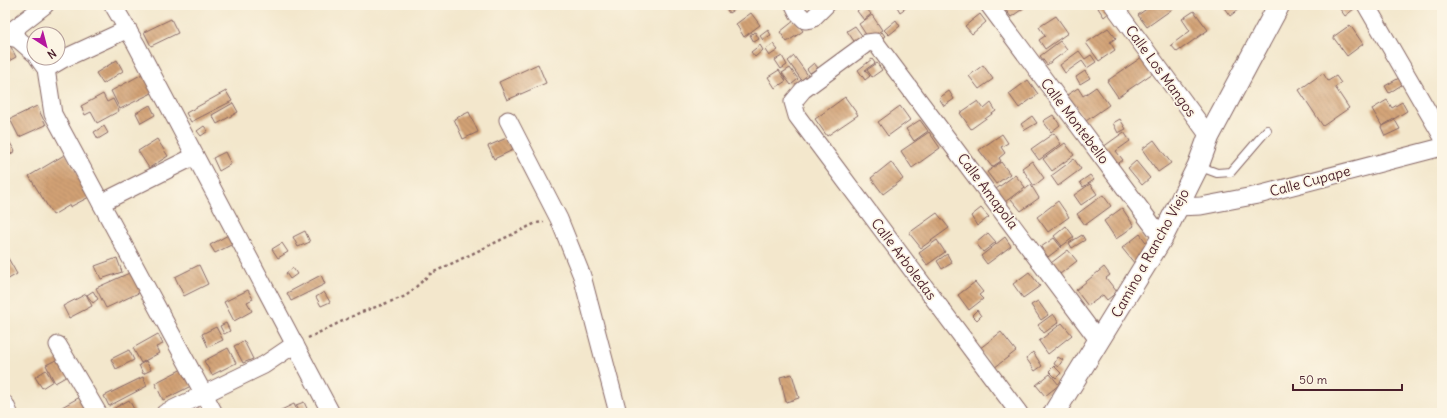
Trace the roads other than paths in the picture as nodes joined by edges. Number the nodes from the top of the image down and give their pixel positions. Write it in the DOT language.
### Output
graph roads {
  1 [pos="45,5"];
  2 [pos="113,5"];
  3 [pos="794,5"];
  4 [pos="826,5"];
  5 [pos="989,5"];
  6 [pos="1113,5"];
  7 [pos="1278,5"];
  8 [pos="1366,5"];
  9 [pos="128,29"];
  10 [pos="5,36"];
  11 [pos="875,42"];
  12 [pos="26,46"];
  13 [pos="66,58"];
  14 [pos="43,66"];
  15 [pos="508,120"];
  16 [pos="1267,130"];
  17 [pos="1209,136"];
  18 [pos="1442,136"];
  19 [pos="1442,147"];
  20 [pos="195,156"];
  21 [pos="1198,166"];
  22 [pos="101,203"];
  23 [pos="1177,207"];
  24 [pos="1162,238"];
  25 [pos="277,309"];
  26 [pos="1099,341"];
  27 [pos="295,344"];
  28 [pos="58,345"];
  29 [pos="264,365"];
  30 [pos="205,393"];
  31 [pos="5,404"];
  32 [pos="9,413"];
  33 [pos="98,413"];
  34 [pos="165,413"];
  35 [pos="214,413"];
  36 [pos="331,413"];
  37 [pos="618,413"];
  38 [pos="1019,413"];
  39 [pos="1054,413"];
  1 -- 10 [label="street"];
  2 -- 9 [label="street"];
  3 -- 4 [label="street"];
  5 -- 24 [label="street, Calle Montebello"];
  6 -- 17 [label="street, Calle Los Mangos"];
  7 -- 17 [label="street, Camino a Rancho Viejo"];
  8 -- 18 [label="street"];
  9 -- 13 [label="street"];
  9 -- 20 [label="street"];
  10 -- 12 [label="street"];
  11 -- 26 [label="street, Calle Amapola"];
  11 -- 38 [label="street, Calle Arboledas"];
  14 -- 22 [label="street"];
  15 -- 37 [label="street"];
  16 -- 21 [label="lane"];
  17 -- 21 [label="street, Camino a Rancho Viejo"];
  19 -- 23 [label="street, Calle Cupape"];
  20 -- 22 [label="street"];
  20 -- 25 [label="street"];
  21 -- 23 [label="street, Camino a Rancho Viejo"];
  22 -- 30 [label="street"];
  23 -- 24 [label="street, Camino a Rancho Viejo"];
  24 -- 26 [label="street, Camino a Rancho Viejo"];
  25 -- 27 [label="street"];
  25 -- 29 [label="street"];
  26 -- 39 [label="street, Camino a Rancho Viejo"];
  27 -- 29 [label="street"];
  27 -- 36 [label="street"];
  28 -- 33 [label="street"];
  29 -- 30 [label="street"];
  30 -- 34 [label="street"];
  30 -- 35 [label="street"];
  31 -- 32 [label="street"];
}
